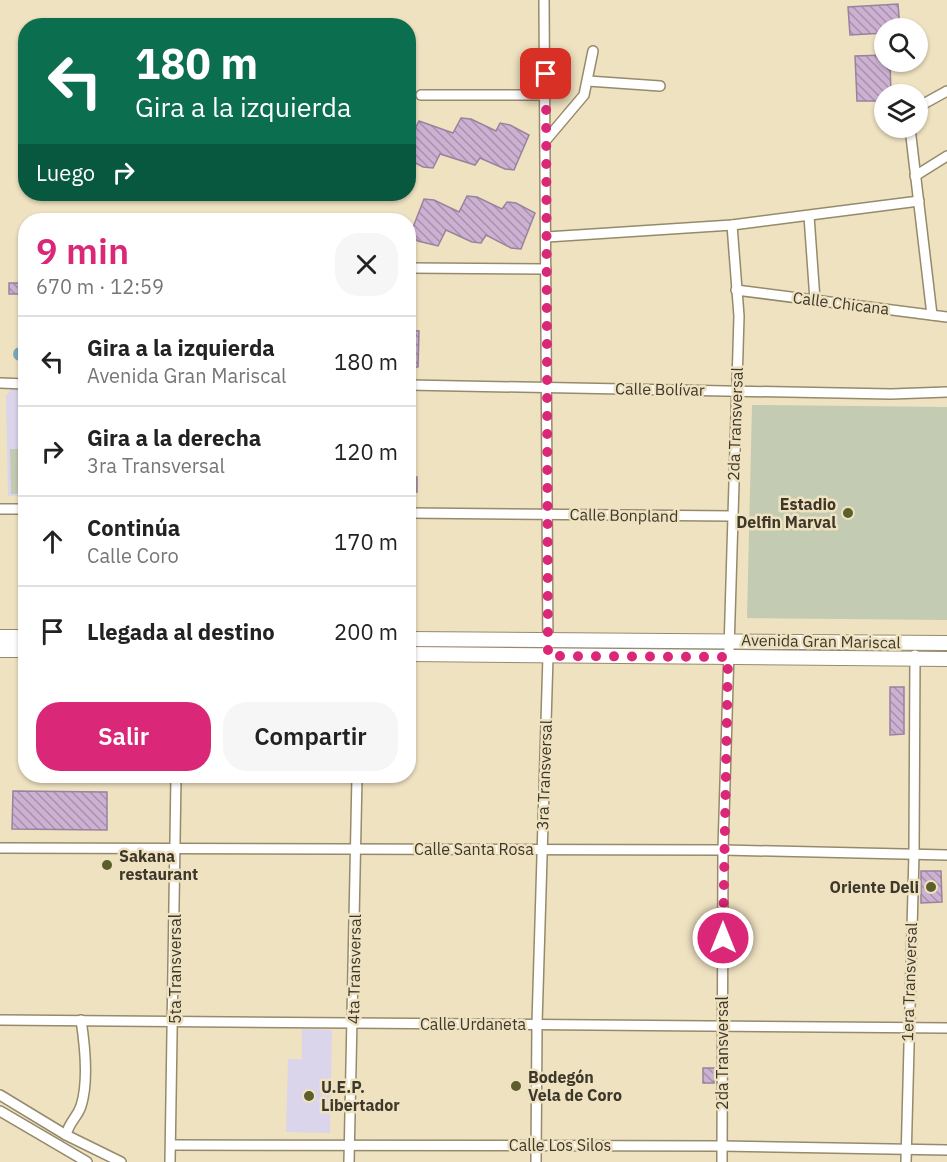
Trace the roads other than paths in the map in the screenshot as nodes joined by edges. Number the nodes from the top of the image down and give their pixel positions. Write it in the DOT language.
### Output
graph roads {
  1 [pos="544,0"];
  2 [pos="593,51"];
  3 [pos="588,81"];
  4 [pos="660,86"];
  5 [pos="947,91"];
  6 [pos="421,95"];
  7 [pos="546,95"];
  8 [pos="928,101"];
  9 [pos="911,138"];
  10 [pos="546,140"];
  11 [pos="947,156"];
  12 [pos="915,176"];
  13 [pos="919,201"];
  14 [pos="809,216"];
  15 [pos="732,225"];
  16 [pos="547,237"];
  17 [pos="416,268"];
  18 [pos="546,269"];
  19 [pos="736,290"];
  20 [pos="815,300"];
  21 [pos="932,315"];
  22 [pos="947,317"];
  23 [pos="0,383"];
  24 [pos="18,384"];
  25 [pos="416,386"];
  26 [pos="547,388"];
  27 [pos="736,391"];
  28 [pos="947,392"];
  29 [pos="0,509"];
  30 [pos="18,509"];
  31 [pos="416,513"];
  32 [pos="545,514"];
  33 [pos="732,516"];
  34 [pos="0,636"];
  35 [pos="18,637"];
  36 [pos="416,639"];
  37 [pos="548,640"];
  38 [pos="729,640"];
  39 [pos="914,643"];
  40 [pos="947,643"];
  41 [pos="0,650"];
  42 [pos="18,650"];
  43 [pos="416,654"];
  44 [pos="548,656"];
  45 [pos="728,657"];
  46 [pos="915,658"];
  47 [pos="947,659"];
  48 [pos="176,783"];
  49 [pos="357,783"];
  50 [pos="0,848"];
  51 [pos="176,849"];
  52 [pos="356,849"];
  53 [pos="542,849"];
  54 [pos="723,850"];
  55 [pos="914,853"];
  56 [pos="947,855"];
  57 [pos="0,1020"];
  58 [pos="81,1020"];
  59 [pos="174,1022"];
  60 [pos="352,1023"];
  61 [pos="537,1024"];
  62 [pos="722,1026"];
  63 [pos="908,1028"];
  64 [pos="947,1028"];
  65 [pos="0,1095"];
  66 [pos="0,1111"];
  67 [pos="66,1135"];
  68 [pos="172,1145"];
  69 [pos="350,1145"];
  70 [pos="537,1145"];
  71 [pos="721,1146"];
  72 [pos="906,1150"];
  73 [pos="947,1150"];
  74 [pos="87,1162"];
  75 [pos="121,1162"];
  76 [pos="170,1162"];
  77 [pos="349,1162"];
  78 [pos="536,1162"];
  79 [pos="722,1162"];
  80 [pos="906,1162"];
  1 -- 7 [label="street, 3ra Transversal"];
  2 -- 3 [label="street"];
  3 -- 4 [label="street"];
  3 -- 10 [label="street"];
  5 -- 8 [label="street"];
  6 -- 7 [label="street"];
  7 -- 10 [label="street, 3ra Transversal"];
  9 -- 12 [label="street"];
  10 -- 16 [label="street, 3ra Transversal"];
  11 -- 12 [label="street"];
  12 -- 13 [label="street"];
  13 -- 14 [label="street"];
  13 -- 21 [label="street"];
  14 -- 15 [label="street"];
  14 -- 20 [label="street"];
  15 -- 16 [label="street"];
  15 -- 19 [label="street, 2da Transversal"];
  16 -- 18 [label="street, 3ra Transversal"];
  17 -- 18 [label="street"];
  18 -- 26 [label="street, 3ra Transversal"];
  19 -- 20 [label="street, Calle Chicana"];
  19 -- 27 [label="street, 2da Transversal"];
  20 -- 21 [label="street, Calle Chicana"];
  21 -- 22 [label="street, Calle Chicana"];
  23 -- 24 [label="street"];
  25 -- 26 [label="street, Calle Bolívar"];
  26 -- 27 [label="street, Calle Bolívar"];
  26 -- 32 [label="street, 3ra Transversal"];
  27 -- 28 [label="street, Calle Bolívar"];
  27 -- 33 [label="street, 2da Transversal"];
  29 -- 30 [label="street"];
  31 -- 32 [label="street, Calle Bonpland"];
  32 -- 33 [label="street, Calle Bonpland"];
  32 -- 37 [label="street, 3ra Transversal"];
  33 -- 38 [label="street, 2da Transversal"];
  34 -- 35 [label="street"];
  36 -- 37 [label="street, Avenida Gran Mariscal"];
  37 -- 38 [label="street, Avenida Gran Mariscal"];
  37 -- 44 [label="street, 3ra Transversal"];
  38 -- 39 [label="street, Avenida Gran Mariscal"];
  38 -- 45 [label="street, 2da Transversal"];
  39 -- 40 [label="street, Avenida Gran Mariscal"];
  39 -- 46 [label="street, 1era Transversal"];
  41 -- 42 [label="street"];
  43 -- 44 [label="street, Avenida Gran Mariscal"];
  44 -- 45 [label="street, Avenida Gran Mariscal"];
  44 -- 53 [label="street, 3ra Transversal"];
  45 -- 46 [label="street, Avenida Gran Mariscal"];
  45 -- 54 [label="street, 2da Transversal"];
  46 -- 47 [label="street, Avenida Gran Mariscal"];
  46 -- 55 [label="street, 1era Transversal"];
  48 -- 51 [label="street, 5ta Transversal"];
  49 -- 52 [label="street, 4ta Transversal"];
  50 -- 51 [label="street, Calle Santa Rosa"];
  51 -- 52 [label="street, Calle Santa Rosa"];
  51 -- 59 [label="street, 5ta Transversal"];
  52 -- 53 [label="street, Calle Santa Rosa"];
  52 -- 60 [label="street, 4ta Transversal"];
  53 -- 54 [label="street, Calle Santa Rosa"];
  53 -- 61 [label="street, 3ra Transversal"];
  54 -- 55 [label="street, Calle Santa Rosa"];
  54 -- 62 [label="street, 2da Transversal"];
  55 -- 56 [label="street, Calle Santa Rosa"];
  55 -- 63 [label="street, 1era Transversal"];
  57 -- 58 [label="street, Calle Urdaneta"];
  58 -- 59 [label="street, Calle Urdaneta"];
  58 -- 67 [label="street"];
  59 -- 60 [label="street, Calle Urdaneta"];
  59 -- 68 [label="street, 5ta Transversal"];
  60 -- 61 [label="street, Calle Urdaneta"];
  60 -- 69 [label="street, 4ta Transversal"];
  61 -- 62 [label="street, Calle Urdaneta"];
  61 -- 70 [label="street, 3ra Transversal"];
  62 -- 63 [label="street, Calle Urdaneta"];
  62 -- 71 [label="street, 2da Transversal"];
  63 -- 64 [label="street, Calle Urdaneta"];
  63 -- 72 [label="street, 1era Transversal"];
  65 -- 67 [label="street"];
  66 -- 74 [label="street"];
  67 -- 75 [label="street"];
  68 -- 69 [label="street, Calle Los Silos"];
  68 -- 76 [label="street, 5ta Transversal"];
  69 -- 70 [label="street, Calle Los Silos"];
  69 -- 77 [label="street, 4ta Transversal"];
  70 -- 71 [label="street, Calle Los Silos"];
  70 -- 78 [label="street, 3ra Transversal"];
  71 -- 72 [label="street, Calle Los Silos"];
  71 -- 79 [label="street, 2da Transversal"];
  72 -- 73 [label="street, Calle Los Silos"];
  72 -- 80 [label="street, 1era Transversal"];
}
